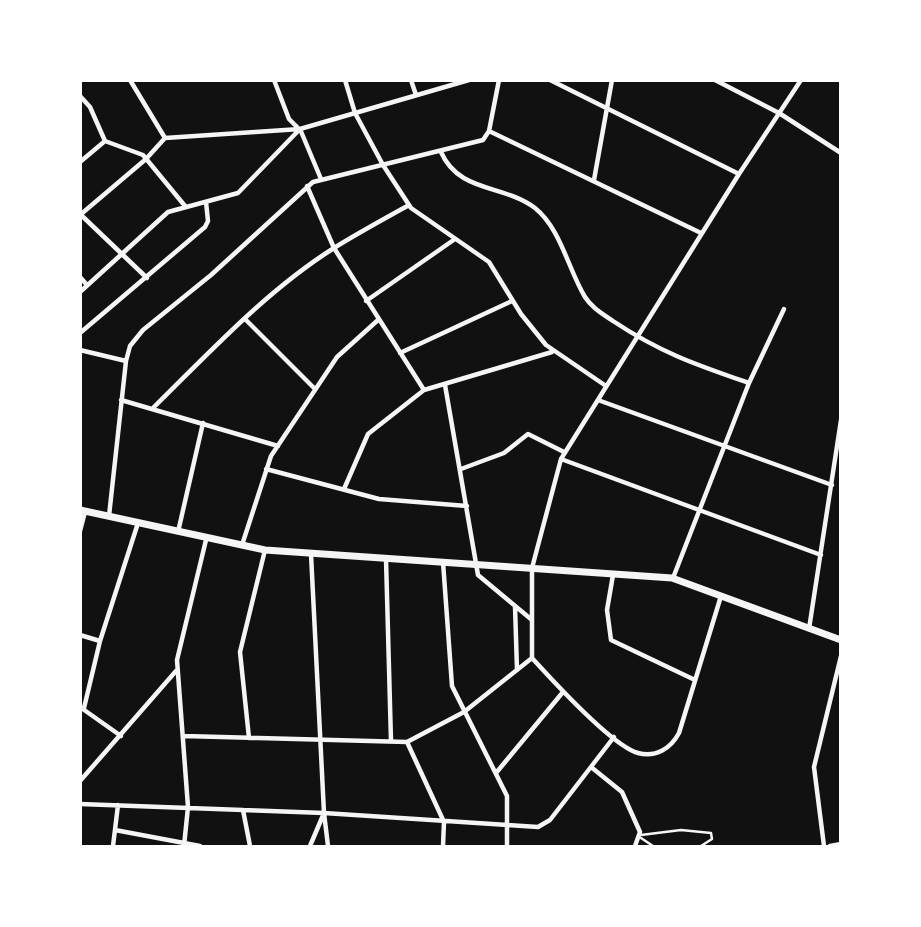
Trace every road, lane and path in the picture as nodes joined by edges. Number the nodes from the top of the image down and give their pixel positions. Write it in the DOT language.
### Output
graph roads {
  1 [pos="130,80"];
  2 [pos="274,80"];
  3 [pos="345,80"];
  4 [pos="411,80"];
  5 [pos="469,80"];
  6 [pos="499,80"];
  7 [pos="550,80"];
  8 [pos="611,80"];
  9 [pos="715,80"];
  10 [pos="801,80"];
  11 [pos="416,95"];
  12 [pos="80,96"];
  13 [pos="606,108"];
  14 [pos="355,113"];
  15 [pos="779,113"];
  16 [pos="300,129"];
  17 [pos="489,131"];
  18 [pos="165,138"];
  19 [pos="105,141"];
  20 [pos="442,152"];
  21 [pos="841,153"];
  22 [pos="146,159"];
  23 [pos="80,162"];
  24 [pos="383,165"];
  25 [pos="739,174"];
  26 [pos="321,179"];
  27 [pos="594,180"];
  28 [pos="307,186"];
  29 [pos="206,202"];
  30 [pos="409,205"];
  31 [pos="184,206"];
  32 [pos="81,214"];
  33 [pos="701,233"];
  34 [pos="455,239"];
  35 [pos="334,248"];
  36 [pos="121,252"];
  37 [pos="80,277"];
  38 [pos="147,278"];
  39 [pos="87,285"];
  40 [pos="80,292"];
  41 [pos="366,301"];
  42 [pos="512,301"];
  43 [pos="784,309"];
  44 [pos="245,318"];
  45 [pos="378,320"];
  46 [pos="80,333"];
  47 [pos="637,337"];
  48 [pos="80,350"];
  49 [pos="553,351"];
  50 [pos="400,353"];
  51 [pos="126,361"];
  52 [pos="750,383"];
  53 [pos="444,384"];
  54 [pos="606,386"];
  55 [pos="315,389"];
  56 [pos="424,390"];
  57 [pos="121,400"];
  58 [pos="598,400"];
  59 [pos="153,408"];
  60 [pos="840,420"];
  61 [pos="203,423"];
  62 [pos="278,446"];
  63 [pos="724,447"];
  64 [pos="564,452"];
  65 [pos="561,459"];
  66 [pos="461,468"];
  67 [pos="266,469"];
  68 [pos="832,485"];
  69 [pos="344,489"];
  70 [pos="467,506"];
  71 [pos="699,509"];
  72 [pos="83,511"];
  73 [pos="109,517"];
  74 [pos="138,523"];
  75 [pos="80,531"];
  76 [pos="178,533"];
  77 [pos="206,540"];
  78 [pos="242,546"];
  79 [pos="265,550"];
  80 [pos="311,554"];
  81 [pos="821,555"];
  82 [pos="386,559"];
  83 [pos="443,562"];
  84 [pos="476,564"];
  85 [pos="532,568"];
  86 [pos="613,574"];
  87 [pos="672,578"];
  88 [pos="720,596"];
  89 [pos="515,606"];
  90 [pos="532,620"];
  91 [pos="809,629"];
  92 [pos="80,635"];
  93 [pos="841,640"];
  94 [pos="100,641"];
  95 [pos="841,656"];
  96 [pos="531,659"];
  97 [pos="177,670"];
  98 [pos="517,670"];
  99 [pos="695,680"];
  100 [pos="564,692"];
  101 [pos="82,708"];
  102 [pos="464,712"];
  103 [pos="121,736"];
  104 [pos="184,736"];
  105 [pos="614,737"];
  106 [pos="249,738"];
  107 [pos="322,740"];
  108 [pos="391,741"];
  109 [pos="407,742"];
  110 [pos="591,766"];
  111 [pos="496,773"];
  112 [pos="81,779"];
  113 [pos="80,804"];
  114 [pos="118,805"];
  115 [pos="188,807"];
  116 [pos="243,810"];
  117 [pos="324,813"];
  118 [pos="444,822"];
  119 [pos="508,825"];
  120 [pos="115,830"];
  121 [pos="641,837"];
  122 [pos="184,844"];
  123 [pos="841,844"];
  124 [pos="113,846"];
  125 [pos="200,846"];
  126 [pos="250,846"];
  127 [pos="310,846"];
  128 [pos="328,846"];
  129 [pos="443,846"];
  130 [pos="508,846"];
  131 [pos="635,846"];
  132 [pos="653,846"];
  133 [pos="701,846"];
  134 [pos="824,846"];
  135 [pos="830,846"];
  1 -- 18 [label="street"];
  2 -- 16 [label="street"];
  3 -- 14 [label="street"];
  4 -- 11 [label="street"];
  5 -- 11 [label="street"];
  6 -- 17 [label="street"];
  7 -- 13 [label="street"];
  8 -- 13 [label="street"];
  9 -- 15 [label="street"];
  10 -- 15 [label="street"];
  11 -- 14 [label="street"];
  12 -- 19 [label="street"];
  13 -- 25 [label="street"];
  13 -- 27 [label="street"];
  14 -- 16 [label="street"];
  14 -- 24 [label="street"];
  15 -- 21 [label="street"];
  15 -- 25 [label="street"];
  16 -- 18 [label="street"];
  16 -- 26 [label="street"];
  16 -- 29 [label="street"];
  17 -- 20 [label="street"];
  17 -- 27 [label="street"];
  18 -- 22 [label="street"];
  19 -- 22 [label="street"];
  19 -- 23 [label="street"];
  20 -- 24 [label="street"];
  20 -- 47 [label="street"];
  22 -- 31 [label="street"];
  22 -- 32 [label="street"];
  24 -- 26 [label="street"];
  24 -- 30 [label="street"];
  25 -- 33 [label="street"];
  26 -- 28 [label="street"];
  27 -- 33 [label="street"];
  28 -- 35 [label="street"];
  28 -- 51 [label="street"];
  29 -- 31 [label="street"];
  29 -- 38 [label="street"];
  30 -- 34 [label="street"];
  30 -- 35 [label="street"];
  31 -- 36 [label="street"];
  32 -- 36 [label="street"];
  33 -- 47 [label="street"];
  34 -- 41 [label="street"];
  34 -- 42 [label="street"];
  35 -- 41 [label="street"];
  35 -- 44 [label="street"];
  36 -- 38 [label="street"];
  36 -- 39 [label="street"];
  37 -- 39 [label="street"];
  38 -- 46 [label="street"];
  39 -- 40 [label="street"];
  41 -- 45 [label="street"];
  42 -- 49 [label="street"];
  42 -- 50 [label="street"];
  43 -- 52 [label="street"];
  44 -- 55 [label="street"];
  44 -- 59 [label="street"];
  45 -- 50 [label="street"];
  45 -- 55 [label="street"];
  47 -- 52 [label="street"];
  47 -- 54 [label="street"];
  48 -- 51 [label="street"];
  49 -- 53 [label="street"];
  49 -- 54 [label="street"];
  50 -- 56 [label="street"];
  51 -- 57 [label="street"];
  52 -- 63 [label="street"];
  53 -- 56 [label="street"];
  53 -- 66 [label="street"];
  54 -- 58 [label="street"];
  55 -- 62 [label="street"];
  56 -- 69 [label="street"];
  57 -- 59 [label="street"];
  57 -- 73 [label="street"];
  58 -- 63 [label="street"];
  58 -- 64 [label="street"];
  59 -- 61 [label="street"];
  60 -- 68 [label="street"];
  61 -- 62 [label="street"];
  61 -- 76 [label="street"];
  62 -- 67 [label="street"];
  63 -- 68 [label="street"];
  63 -- 71 [label="street"];
  64 -- 65 [label="street"];
  64 -- 66 [label="street"];
  65 -- 71 [label="street"];
  65 -- 85 [label="street"];
  66 -- 70 [label="street"];
  67 -- 69 [label="street"];
  67 -- 78 [label="street"];
  68 -- 81 [label="street"];
  69 -- 70 [label="street"];
  70 -- 84 [label="street"];
  71 -- 81 [label="street"];
  71 -- 87 [label="street"];
  72 -- 73 [label="main road"];
  72 -- 75 [label="street"];
  73 -- 74 [label="main road"];
  74 -- 76 [label="main road"];
  74 -- 94 [label="street"];
  76 -- 77 [label="main road"];
  77 -- 78 [label="main road"];
  77 -- 97 [label="street"];
  78 -- 79 [label="main road"];
  79 -- 80 [label="main road"];
  79 -- 106 [label="street"];
  80 -- 82 [label="main road"];
  80 -- 107 [label="street"];
  81 -- 91 [label="street"];
  82 -- 83 [label="main road"];
  82 -- 108 [label="street"];
  83 -- 84 [label="main road"];
  83 -- 102 [label="street"];
  84 -- 85 [label="main road"];
  84 -- 89 [label="street"];
  85 -- 86 [label="main road"];
  85 -- 90 [label="street"];
  86 -- 87 [label="main road"];
  86 -- 99 [label="street"];
  87 -- 88 [label="main road"];
  88 -- 91 [label="main road"];
  88 -- 99 [label="street"];
  89 -- 90 [label="street"];
  89 -- 98 [label="street"];
  90 -- 96 [label="street"];
  91 -- 93 [label="main road"];
  92 -- 94 [label="street"];
  94 -- 101 [label="street"];
  95 -- 134 [label="street"];
  96 -- 98 [label="street"];
  96 -- 100 [label="street"];
  97 -- 103 [label="street"];
  97 -- 104 [label="street"];
  98 -- 102 [label="street"];
  99 -- 105 [label="street"];
  100 -- 105 [label="street"];
  100 -- 111 [label="street"];
  101 -- 103 [label="street"];
  102 -- 109 [label="street"];
  102 -- 111 [label="street"];
  103 -- 112 [label="street"];
  104 -- 106 [label="street"];
  104 -- 115 [label="street"];
  105 -- 110 [label="street"];
  106 -- 107 [label="street"];
  107 -- 108 [label="street"];
  107 -- 117 [label="street"];
  108 -- 109 [label="street"];
  109 -- 118 [label="street"];
  110 -- 119 [label="street"];
  110 -- 121 [label="street"];
  111 -- 119 [label="street"];
  113 -- 114 [label="street"];
  114 -- 115 [label="street"];
  114 -- 120 [label="street"];
  115 -- 116 [label="street"];
  115 -- 122 [label="street"];
  116 -- 117 [label="street"];
  116 -- 126 [label="street"];
  117 -- 118 [label="street"];
  117 -- 127 [label="street"];
  117 -- 128 [label="street"];
  118 -- 119 [label="street"];
  118 -- 129 [label="street"];
  119 -- 130 [label="street"];
  120 -- 122 [label="street"];
  120 -- 124 [label="street"];
  121 -- 131 [label="street"];
  121 -- 132 [label="lane"];
  121 -- 133 [label="lane"];
  122 -- 125 [label="street"];
  123 -- 135 [label="street"];
}
